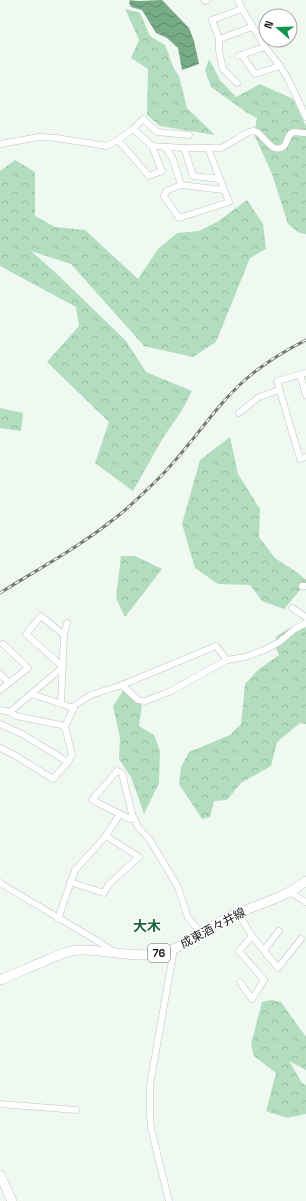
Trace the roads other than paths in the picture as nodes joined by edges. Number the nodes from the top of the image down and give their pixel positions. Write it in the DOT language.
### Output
graph roads {
  1 [pos="238,0"];
  2 [pos="242,9"];
  3 [pos="252,27"];
  4 [pos="258,36"];
  5 [pos="219,39"];
  6 [pos="262,48"];
  7 [pos="266,48"];
  8 [pos="280,66"];
  9 [pos="237,83"];
  10 [pos="306,117"];
  11 [pos="134,129"];
  12 [pos="306,133"];
  13 [pos="189,135"];
  14 [pos="118,140"];
  15 [pos="0,144"];
  16 [pos="152,146"];
  17 [pos="165,147"];
  18 [pos="184,148"];
  19 [pos="208,148"];
  20 [pos="220,179"];
  21 [pos="181,185"];
  22 [pos="224,190"];
  23 [pos="303,374"];
  24 [pos="279,390"];
  25 [pos="306,395"];
  26 [pos="239,413"];
  27 [pos="306,457"];
  28 [pos="292,608"];
  29 [pos="305,614"];
  30 [pos="67,623"];
  31 [pos="306,623"];
  32 [pos="64,635"];
  33 [pos="3,644"];
  34 [pos="227,660"];
  35 [pos="62,667"];
  36 [pos="0,674"];
  37 [pos="9,683"];
  38 [pos="122,685"];
  39 [pos="0,690"];
  40 [pos="31,694"];
  41 [pos="61,704"];
  42 [pos="74,708"];
  43 [pos="0,710"];
  44 [pos="10,712"];
  45 [pos="0,724"];
  46 [pos="64,727"];
  47 [pos="0,748"];
  48 [pos="68,762"];
  49 [pos="120,814"];
  50 [pos="132,814"];
  51 [pos="106,836"];
  52 [pos="306,881"];
  53 [pos="70,882"];
  54 [pos="0,884"];
  55 [pos="289,892"];
  56 [pos="306,902"];
  57 [pos="238,913"];
  58 [pos="58,919"];
  59 [pos="279,931"];
  60 [pos="201,933"];
  61 [pos="252,936"];
  62 [pos="301,939"];
  63 [pos="174,949"];
  64 [pos="264,950"];
  65 [pos="111,953"];
  66 [pos="0,980"];
  67 [pos="240,982"];
  68 [pos="0,1104"];
  69 [pos="76,1110"];
  70 [pos="0,1175"];
  71 [pos="12,1201"];
  72 [pos="170,1201"];
  1 -- 2 [label="street"];
  2 -- 3 [label="street"];
  2 -- 5 [label="street"];
  3 -- 4 [label="street"];
  3 -- 5 [label="street"];
  5 -- 9 [label="street"];
  6 -- 8 [label="street"];
  7 -- 8 [label="street"];
  8 -- 10 [label="street"];
  11 -- 13 [label="street"];
  11 -- 14 [label="street"];
  11 -- 16 [label="street"];
  12 -- 19 [label="street"];
  14 -- 15 [label="street"];
  14 -- 16 [label="street"];
  16 -- 17 [label="street"];
  17 -- 18 [label="street"];
  17 -- 21 [label="street"];
  18 -- 19 [label="street"];
  18 -- 20 [label="street"];
  19 -- 20 [label="street"];
  20 -- 22 [label="street"];
  21 -- 22 [label="street"];
  21 -- 22 [label="street"];
  23 -- 24 [label="street"];
  23 -- 25 [label="street"];
  24 -- 26 [label="street"];
  24 -- 27 [label="street"];
  28 -- 29 [label="street"];
  30 -- 32 [label="street"];
  31 -- 34 [label="street"];
  32 -- 35 [label="street"];
  32 -- 35 [label="street"];
  33 -- 37 [label="street"];
  34 -- 38 [label="street"];
  34 -- 38 [label="street"];
  35 -- 40 [label="street"];
  35 -- 41 [label="street"];
  36 -- 37 [label="street"];
  37 -- 39 [label="street"];
  38 -- 42 [label="street"];
  40 -- 41 [label="street"];
  40 -- 44 [label="street"];
  41 -- 42 [label="street"];
  42 -- 46 [label="street"];
  43 -- 44 [label="street"];
  44 -- 46 [label="street"];
  45 -- 48 [label="street"];
  46 -- 48 [label="street"];
  47 -- 48 [label="street"];
  49 -- 50 [label="street"];
  49 -- 50 [label="street"];
  49 -- 51 [label="street"];
  50 -- 60 [label="street"];
  51 -- 53 [label="street"];
  51 -- 53 [label="street"];
  52 -- 55 [label="main road, 成東酒々井線 / 76"];
  53 -- 58 [label="street"];
  54 -- 58 [label="street"];
  55 -- 56 [label="street"];
  55 -- 57 [label="main road, 成東酒々井線 / 76"];
  57 -- 60 [label="main road, 成東酒々井線 / 76"];
  57 -- 61 [label="street"];
  58 -- 65 [label="street"];
  59 -- 64 [label="street"];
  60 -- 63 [label="main road, 成東酒々井線 / 76"];
  61 -- 64 [label="street"];
  61 -- 67 [label="street"];
  62 -- 64 [label="street"];
  63 -- 65 [label="main road, 成東酒々井線 / 76"];
  63 -- 72 [label="street"];
  65 -- 66 [label="main road, 成東酒々井線 / 76"];
  68 -- 69 [label="street"];
  70 -- 71 [label="main road"];
}
